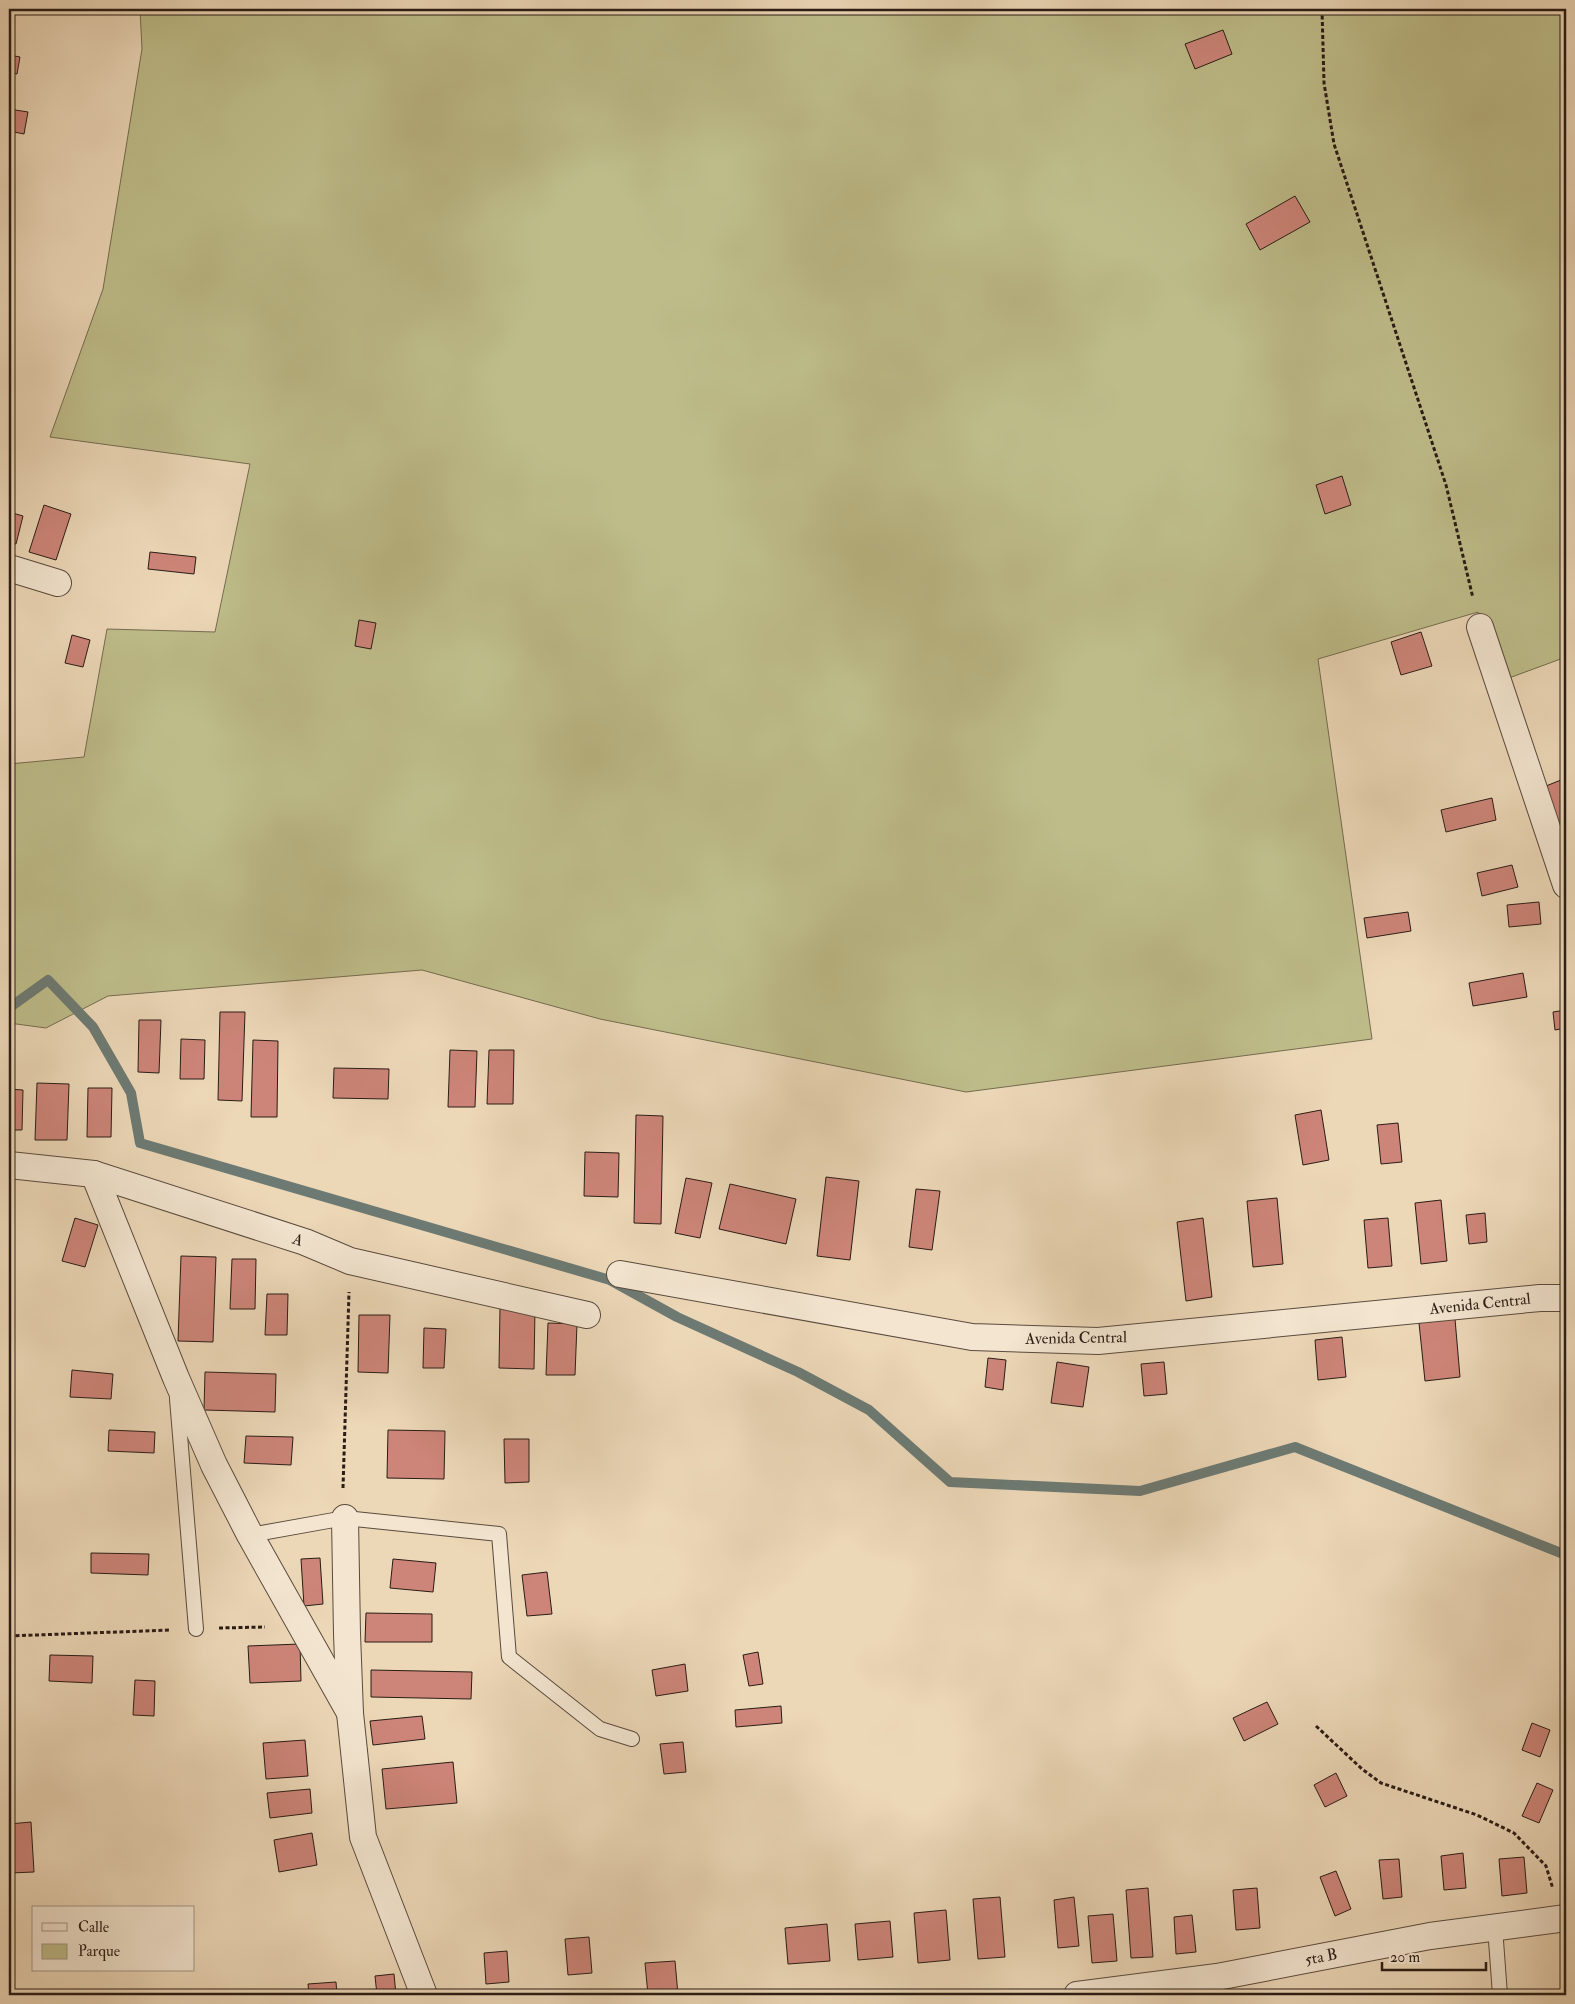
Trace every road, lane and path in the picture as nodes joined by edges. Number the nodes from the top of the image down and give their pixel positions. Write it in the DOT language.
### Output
graph roads {
  1 [pos="1322,9"];
  2 [pos="9,568"];
  3 [pos="58,583"];
  4 [pos="1480,627"];
  5 [pos="1566,885"];
  6 [pos="9,1165"];
  7 [pos="94,1174"];
  8 [pos="350,1261"];
  9 [pos="620,1274"];
  10 [pos="1566,1298"];
  11 [pos="587,1315"];
  12 [pos="176,1378"];
  13 [pos="345,1518"];
  14 [pos="250,1535"];
  15 [pos="302,1626"];
  16 [pos="196,1629"];
  17 [pos="9,1636"];
  18 [pos="350,1713"];
  19 [pos="1316,1726"];
  20 [pos="632,1739"];
  21 [pos="1564,1918"];
  22 [pos="1495,1927"];
  23 [pos="424,1995"];
  24 [pos="1089,1995"];
  25 [pos="1500,1995"];
  1 -- 4 [label="path"];
  2 -- 3 [label="street"];
  4 -- 5 [label="street"];
  6 -- 7 [label="street, A"];
  7 -- 8 [label="street, A"];
  7 -- 12 [label="street"];
  8 -- 11 [label="street, A"];
  8 -- 13 [label="path"];
  9 -- 10 [label="street, Avenida Central"];
  12 -- 14 [label="street"];
  12 -- 16 [label="lane"];
  13 -- 14 [label="lane"];
  13 -- 18 [label="street"];
  13 -- 20 [label="lane"];
  14 -- 15 [label="street"];
  15 -- 16 [label="path"];
  15 -- 18 [label="street"];
  16 -- 17 [label="path"];
  18 -- 23 [label="street"];
  19 -- 21 [label="path"];
  21 -- 22 [label="street, 5ta B"];
  22 -- 24 [label="street, 5ta B"];
  22 -- 25 [label="lane"];
}
